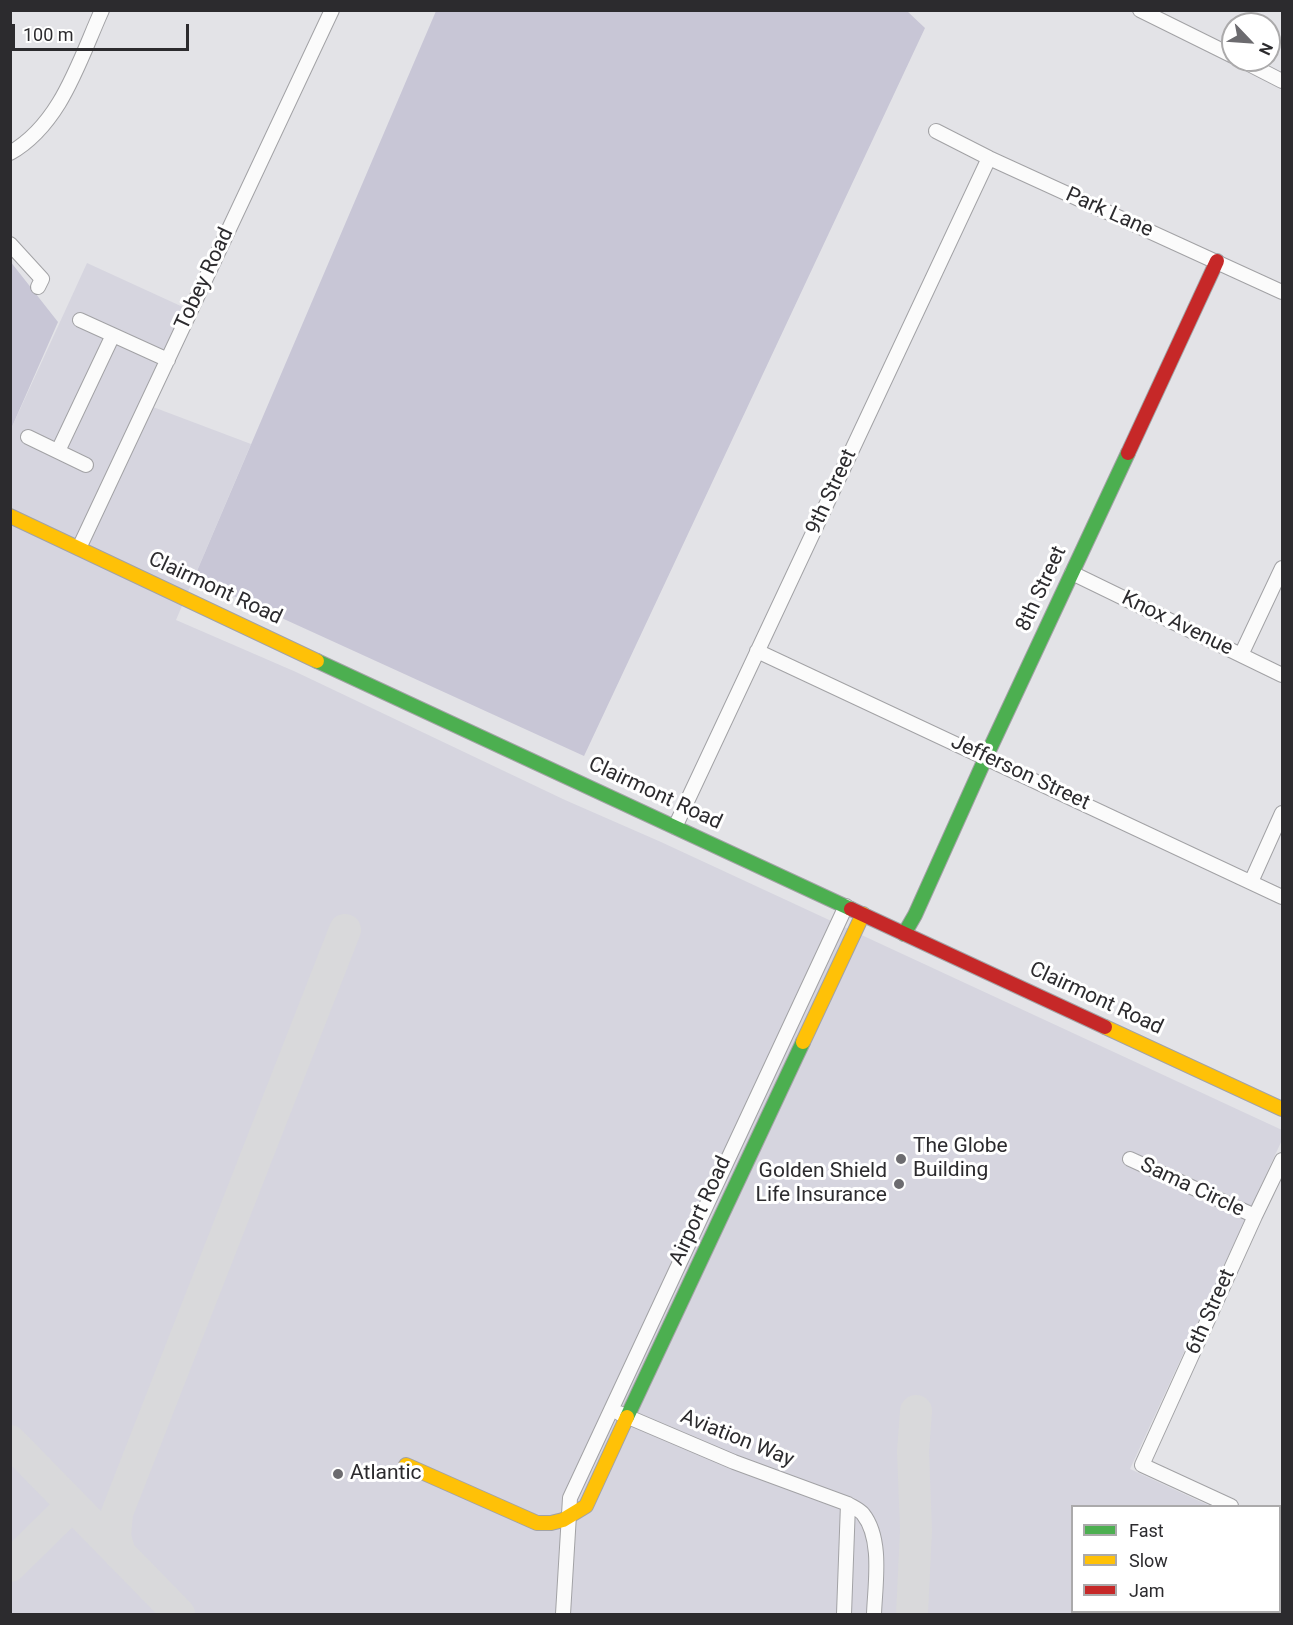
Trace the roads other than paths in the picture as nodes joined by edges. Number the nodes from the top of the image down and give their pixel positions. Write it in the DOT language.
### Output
graph roads {
  1 [pos="102,10"];
  2 [pos="332,10"];
  3 [pos="1140,10"];
  4 [pos="1221,50"];
  5 [pos="1264,72"];
  6 [pos="1282,81"];
  7 [pos="936,131"];
  8 [pos="10,153"];
  9 [pos="989,158"];
  10 [pos="10,244"];
  11 [pos="1217,261"];
  12 [pos="38,287"];
  13 [pos="1282,292"];
  14 [pos="80,320"];
  15 [pos="113,335"];
  16 [pos="168,360"];
  17 [pos="28,437"];
  18 [pos="58,451"];
  19 [pos="86,465"];
  20 [pos="10,516"];
  21 [pos="79,548"];
  22 [pos="1282,568"];
  23 [pos="1072,573"];
  24 [pos="757,651"];
  25 [pos="1241,655"];
  26 [pos="1282,675"];
  27 [pos="986,757"];
  28 [pos="1282,813"];
  29 [pos="675,827"];
  30 [pos="1251,882"];
  31 [pos="1282,897"];
  32 [pos="846,906"];
  33 [pos="863,914"];
  34 [pos="904,934"];
  35 [pos="1282,1109"];
  36 [pos="1130,1159"];
  37 [pos="1282,1160"];
  38 [pos="1255,1216"];
  39 [pos="611,1410"];
  40 [pos="628,1417"];
  41 [pos="406,1465"];
  42 [pos="848,1504"];
  43 [pos="1229,1505"];
  44 [pos="568,1519"];
  45 [pos="563,1614"];
  46 [pos="844,1614"];
  47 [pos="874,1614"];
  1 -- 8 [label="street"];
  2 -- 16 [label="street, Tobey Road"];
  3 -- 4 [label="street"];
  5 -- 6 [label="street"];
  7 -- 9 [label="street, Park Lane"];
  9 -- 11 [label="street, Park Lane"];
  9 -- 24 [label="street, 9th Street"];
  10 -- 12 [label="street"];
  11 -- 13 [label="street, Park Lane"];
  11 -- 23 [label="street, 8th Street"];
  14 -- 15 [label="street"];
  15 -- 16 [label="street"];
  15 -- 18 [label="street"];
  16 -- 21 [label="street, Tobey Road"];
  17 -- 18 [label="street"];
  18 -- 19 [label="street"];
  20 -- 21 [label="street, Clairmont Road"];
  21 -- 29 [label="street, Clairmont Road"];
  22 -- 25 [label="street"];
  23 -- 25 [label="street, Knox Avenue"];
  23 -- 27 [label="street, 8th Street"];
  24 -- 27 [label="street, Jefferson Street"];
  24 -- 29 [label="street, 9th Street"];
  25 -- 26 [label="street, Knox Avenue"];
  27 -- 30 [label="street, Jefferson Street"];
  27 -- 34 [label="street, 8th Street"];
  28 -- 30 [label="street"];
  29 -- 32 [label="street, Clairmont Road"];
  30 -- 31 [label="street, Jefferson Street"];
  32 -- 33 [label="street, Clairmont Road"];
  32 -- 39 [label="street, Airport Road"];
  33 -- 34 [label="street, Clairmont Road"];
  33 -- 40 [label="street, Airport Road"];
  34 -- 35 [label="street, Clairmont Road"];
  36 -- 38 [label="street, Sama Circle"];
  37 -- 38 [label="street, 6th Street"];
  38 -- 43 [label="street, 6th Street"];
  39 -- 40 [label="street, Aviation Way"];
  39 -- 44 [label="street, Airport Road"];
  40 -- 42 [label="street, Aviation Way"];
  40 -- 44 [label="street, Airport Road"];
  41 -- 44 [label="street"];
  42 -- 46 [label="street"];
  42 -- 47 [label="street, Aviation Way"];
  44 -- 45 [label="street, Airport Road"];
}
